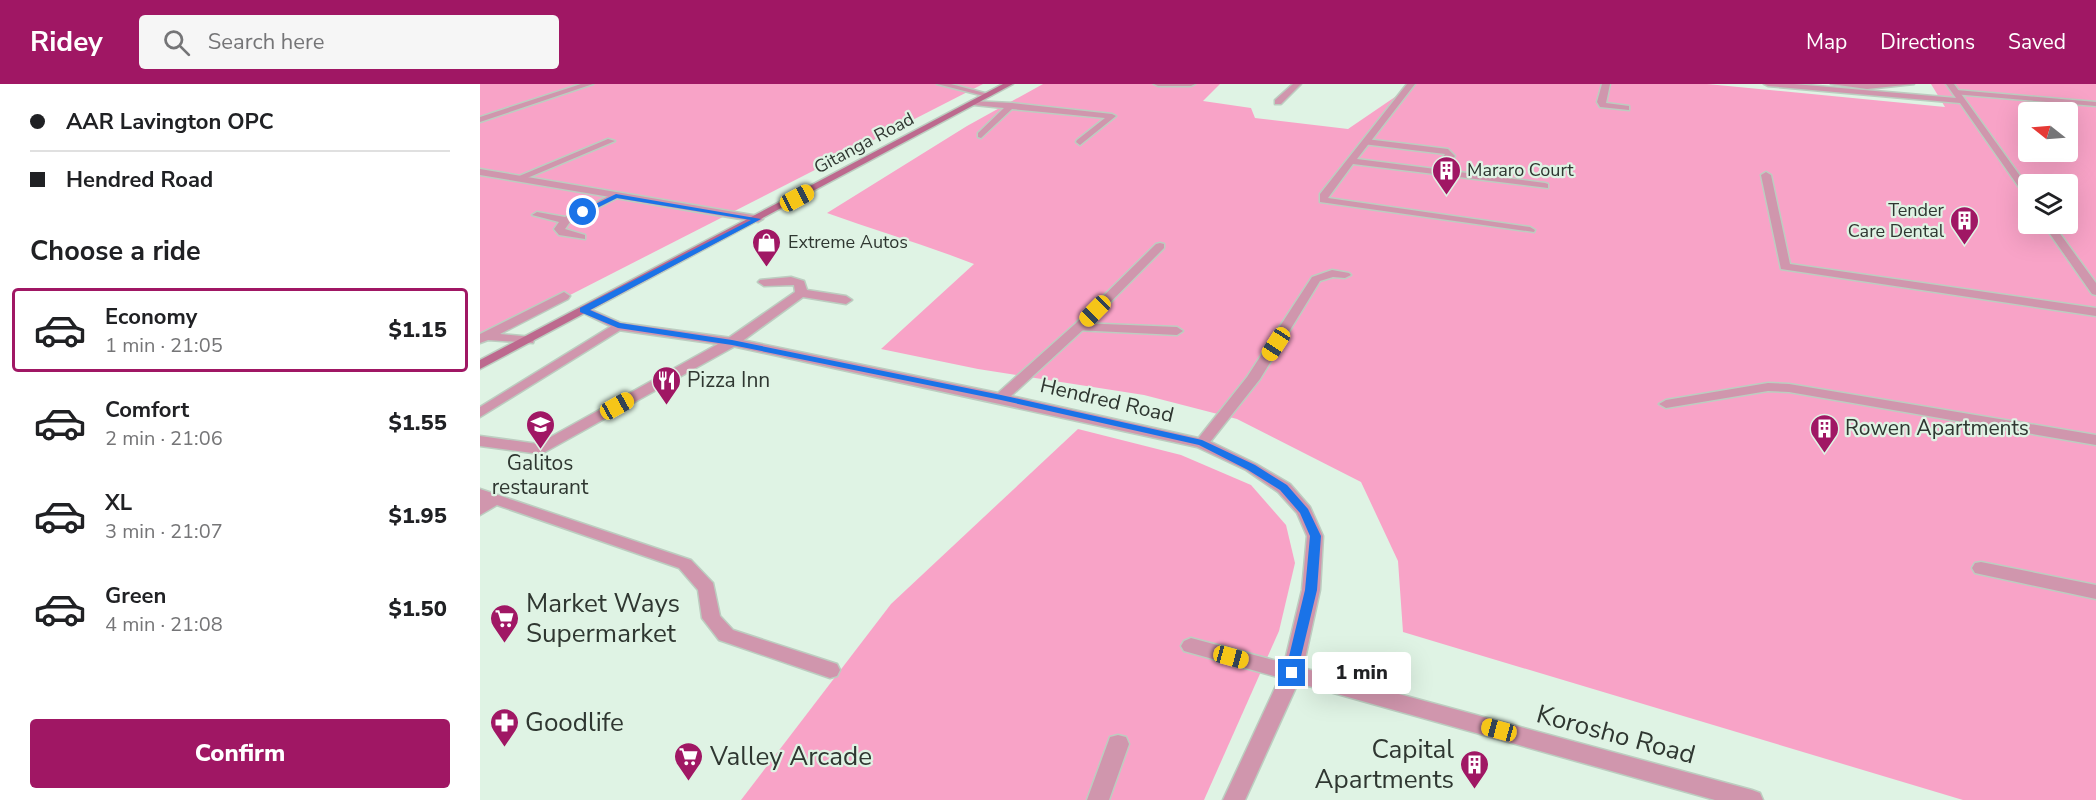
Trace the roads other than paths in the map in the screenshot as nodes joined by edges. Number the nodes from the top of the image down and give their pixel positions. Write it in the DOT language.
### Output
graph roads {
  1 [pos="589,84"];
  2 [pos="941,84"];
  3 [pos="1009,84"];
  4 [pos="1158,84"];
  5 [pos="1191,84"];
  6 [pos="1297,84"];
  7 [pos="1411,84"];
  8 [pos="1606,84"];
  9 [pos="1768,84"];
  10 [pos="1835,84"];
  11 [pos="1910,84"];
  12 [pos="1950,84"];
  13 [pos="1956,92"];
  14 [pos="988,95"];
  15 [pos="1278,102"];
  16 [pos="1962,102"];
  17 [pos="974,103"];
  18 [pos="2096,104"];
  19 [pos="1012,105"];
  20 [pos="1626,108"];
  21 [pos="480,120"];
  22 [pos="981,135"];
  23 [pos="611,141"];
  24 [pos="1080,142"];
  25 [pos="1366,142"];
  26 [pos="1351,161"];
  27 [pos="480,172"];
  28 [pos="1440,172"];
  29 [pos="1766,175"];
  30 [pos="517,178"];
  31 [pos="2018,181"];
  32 [pos="1545,186"];
  33 [pos="616,196"];
  34 [pos="537,216"];
  35 [pos="758,219"];
  36 [pos="566,220"];
  37 [pos="1530,230"];
  38 [pos="2055,234"];
  39 [pos="581,237"];
  40 [pos="1160,246"];
  41 [pos="1345,275"];
  42 [pos="764,282"];
  43 [pos="2096,291"];
  44 [pos="801,293"];
  45 [pos="564,296"];
  46 [pos="846,300"];
  47 [pos="583,310"];
  48 [pos="2096,312"];
  49 [pos="618,326"];
  50 [pos="1079,327"];
  51 [pos="1177,331"];
  52 [pos="483,338"];
  53 [pos="528,340"];
  54 [pos="732,342"];
  55 [pos="480,365"];
  56 [pos="1001,398"];
  57 [pos="1666,404"];
  58 [pos="480,413"];
  59 [pos="2096,440"];
  60 [pos="480,441"];
  61 [pos="1202,443"];
  62 [pos="485,501"];
  63 [pos="1981,568"];
  64 [pos="2096,592"];
  65 [pos="1191,646"];
  66 [pos="830,670"];
  67 [pos="1292,673"];
  68 [pos="1118,744"];
  69 [pos="1098,800"];
  70 [pos="1234,800"];
  71 [pos="1752,800"];
  1 -- 21 [label="street"];
  2 -- 14 [label="street"];
  3 -- 14 [label="main road, Gitanga Road"];
  4 -- 5 [label="street"];
  6 -- 15 [label="street"];
  7 -- 25 [label="street"];
  8 -- 20 [label="street"];
  9 -- 16 [label="street"];
  10 -- 11 [label="street"];
  12 -- 13 [label="street"];
  13 -- 16 [label="street"];
  13 -- 18 [label="street"];
  14 -- 17 [label="main road, Gitanga Road"];
  16 -- 31 [label="street"];
  17 -- 19 [label="street"];
  17 -- 35 [label="main road, Gitanga Road"];
  19 -- 22 [label="street"];
  19 -- 24 [label="street"];
  23 -- 30 [label="street"];
  25 -- 26 [label="street"];
  25 -- 28 [label="street"];
  26 -- 28 [label="street"];
  26 -- 37 [label="street"];
  27 -- 30 [label="street"];
  28 -- 32 [label="street"];
  29 -- 48 [label="street"];
  30 -- 33 [label="street"];
  33 -- 35 [label="street"];
  33 -- 36 [label="street"];
  34 -- 36 [label="street"];
  35 -- 47 [label="main road, Gitanga Road"];
  36 -- 39 [label="street"];
  38 -- 43 [label="street"];
  40 -- 50 [label="street"];
  41 -- 61 [label="street"];
  42 -- 44 [label="street"];
  44 -- 46 [label="street"];
  44 -- 54 [label="street"];
  45 -- 52 [label="street"];
  47 -- 49 [label="street, Hendred Road"];
  47 -- 53 [label="main road, Gitanga Road"];
  49 -- 54 [label="street, Hendred Road"];
  49 -- 58 [label="street"];
  50 -- 51 [label="street"];
  50 -- 56 [label="street"];
  52 -- 53 [label="street"];
  53 -- 55 [label="main road, Gitanga Road"];
  54 -- 56 [label="street, Hendred Road"];
  54 -- 60 [label="street"];
  56 -- 61 [label="street, Hendred Road"];
  57 -- 59 [label="street"];
  61 -- 67 [label="street, Hendred Road"];
  62 -- 66 [label="street"];
  63 -- 64 [label="street"];
  65 -- 67 [label="street, Korosho Road"];
  67 -- 70 [label="street, Hendred Road"];
  67 -- 71 [label="street, Korosho Road"];
  68 -- 69 [label="street"];
}
